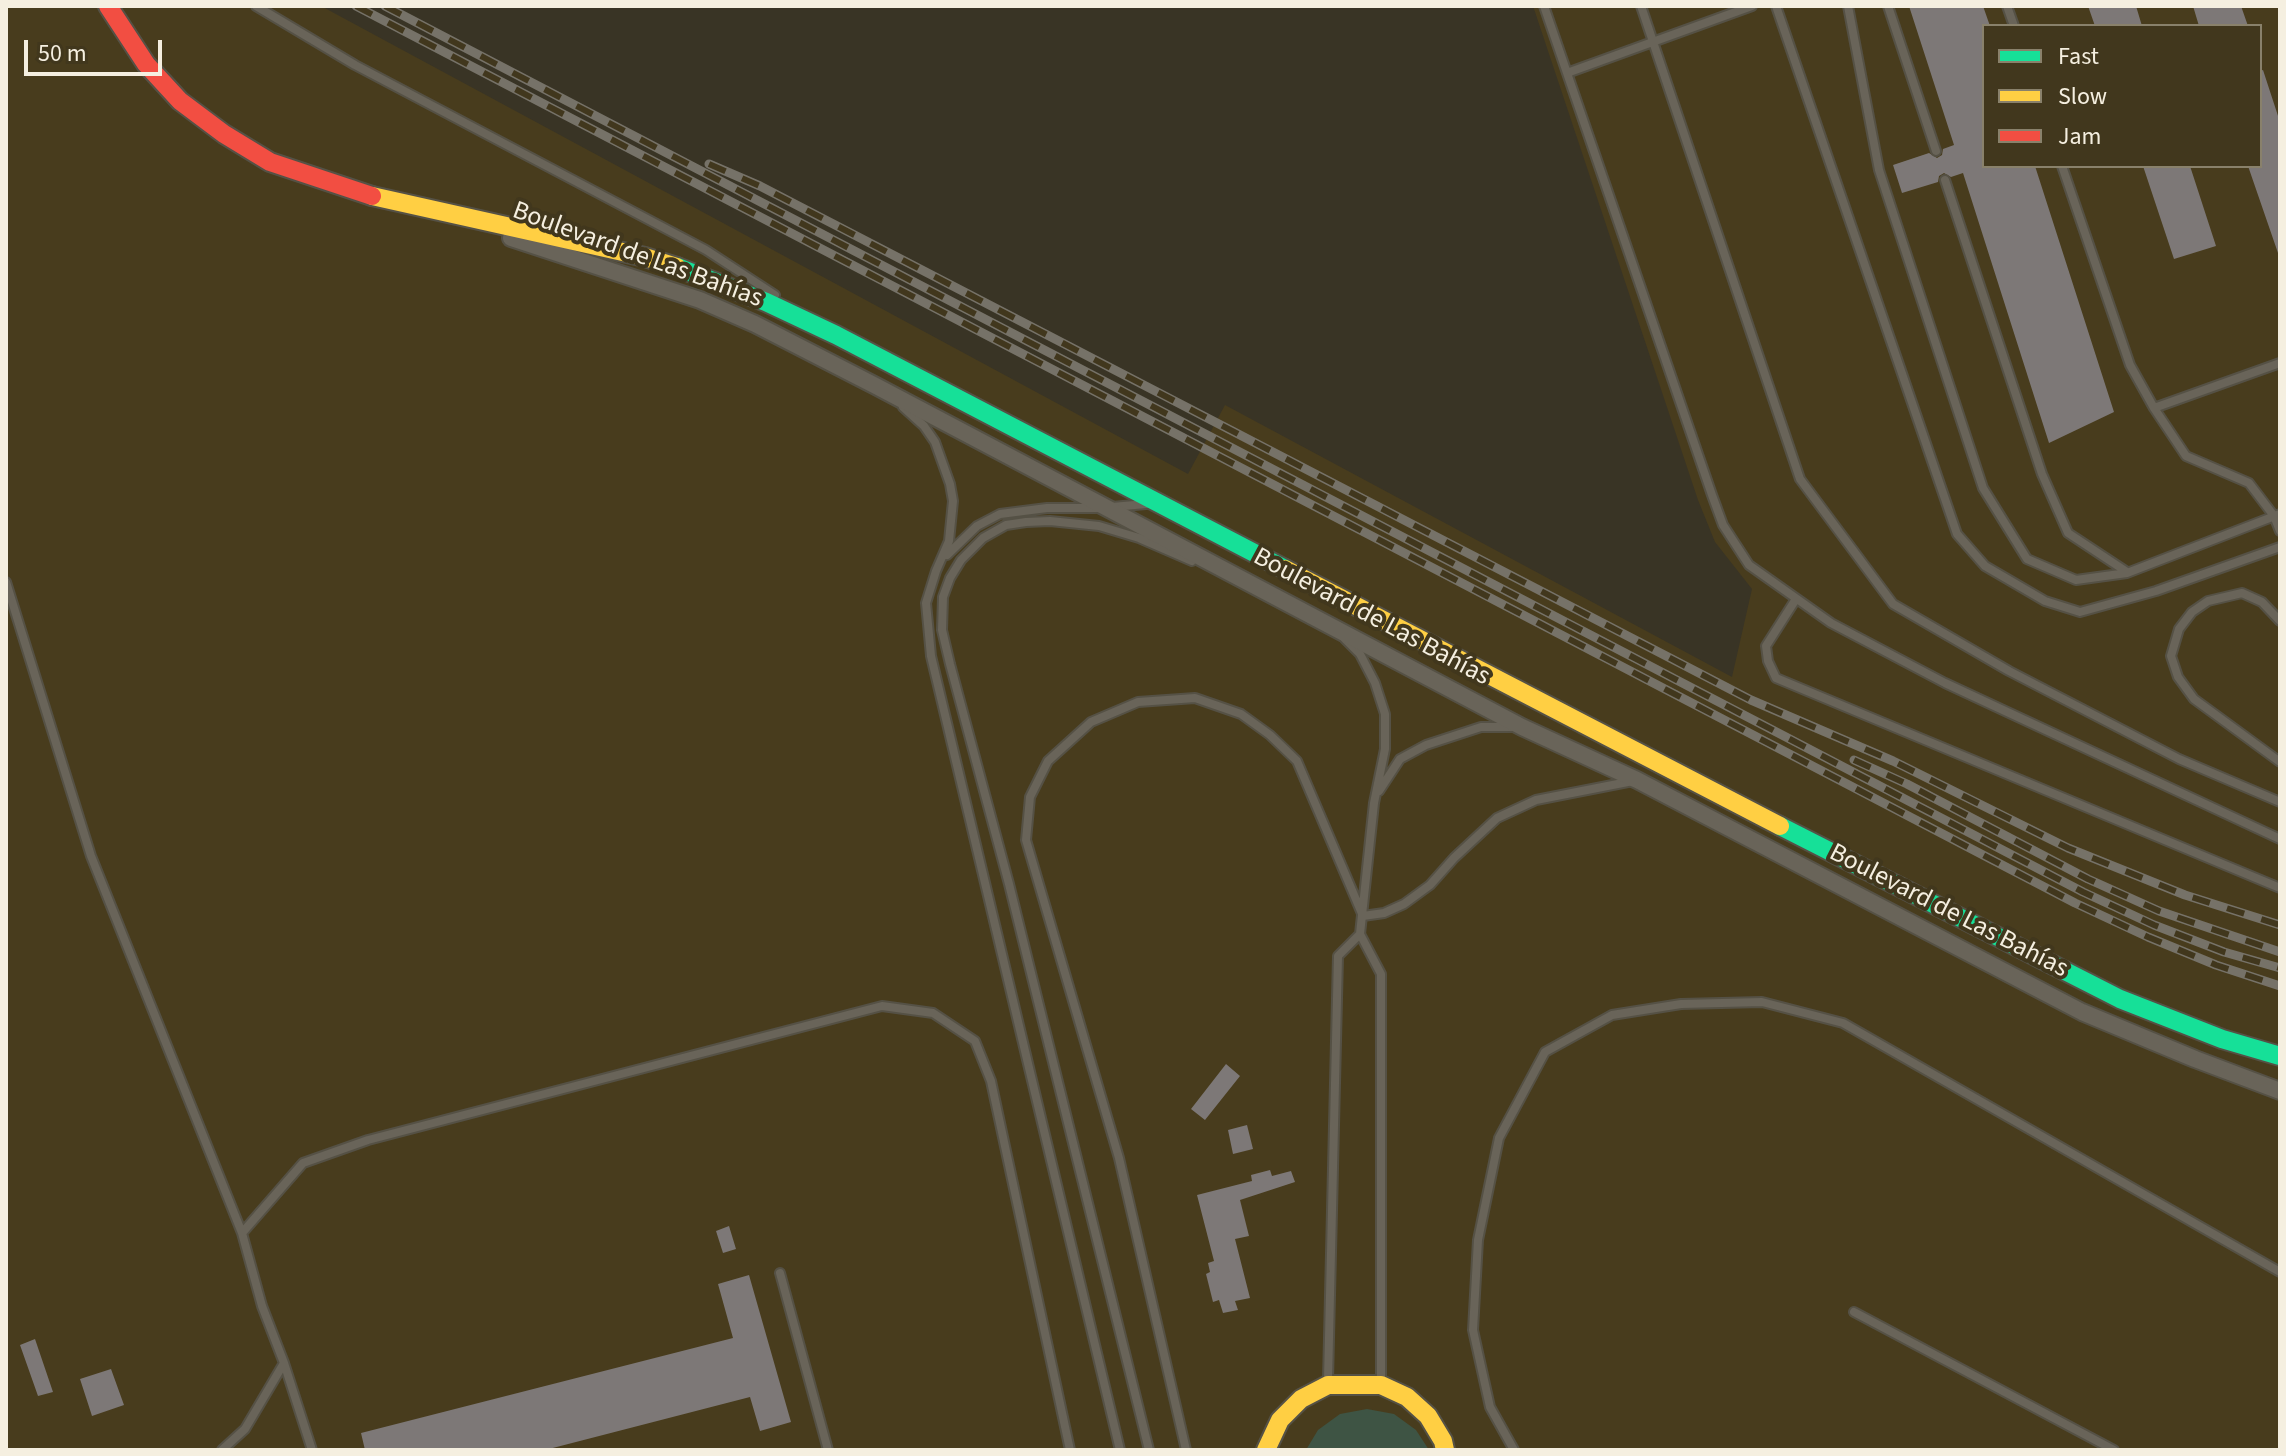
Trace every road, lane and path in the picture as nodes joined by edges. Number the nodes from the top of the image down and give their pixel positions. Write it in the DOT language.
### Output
graph roads {
  1 [pos="108,6"];
  2 [pos="256,6"];
  3 [pos="1544,6"];
  4 [pos="1641,6"];
  5 [pos="1752,6"];
  6 [pos="1776,6"];
  7 [pos="1848,6"];
  8 [pos="1888,6"];
  9 [pos="1653,43"];
  10 [pos="1567,73"];
  11 [pos="1936,151"];
  12 [pos="2063,168"];
  13 [pos="1945,180"];
  14 [pos="429,212"];
  15 [pos="836,335"];
  16 [pos="2280,363"];
  17 [pos="874,385"];
  18 [pos="2154,408"];
  19 [pos="1159,503"];
  20 [pos="1103,508"];
  21 [pos="2277,515"];
  22 [pos="2280,531"];
  23 [pos="2280,547"];
  24 [pos="936,571"];
  25 [pos="2127,573"];
  26 [pos="6,582"];
  27 [pos="943,597"];
  28 [pos="1279,599"];
  29 [pos="1796,599"];
  30 [pos="2280,621"];
  31 [pos="1333,627"];
  32 [pos="931,656"];
  33 [pos="1522,727"];
  34 [pos="2280,762"];
  35 [pos="1637,780"];
  36 [pos="2280,802"];
  37 [pos="1374,803"];
  38 [pos="2280,839"];
  39 [pos="2280,888"];
  40 [pos="1363,916"];
  41 [pos="1360,934"];
  42 [pos="2280,1056"];
  43 [pos="2280,1091"];
  44 [pos="242,1233"];
  45 [pos="2280,1272"];
  46 [pos="780,1273"];
  47 [pos="1854,1312"];
  48 [pos="284,1363"];
  49 [pos="1328,1385"];
  50 [pos="1381,1385"];
  51 [pos="222,1450"];
  52 [pos="312,1450"];
  53 [pos="828,1450"];
  54 [pos="1070,1450"];
  55 [pos="1120,1450"];
  56 [pos="1149,1450"];
  57 [pos="1186,1450"];
  58 [pos="1266,1450"];
  59 [pos="1445,1450"];
  60 [pos="1514,1450"];
  61 [pos="2114,1450"];
  1 -- 14 [label="street, Boulevard de Las Bahías"];
  2 -- 15 [label="lane"];
  3 -- 10 [label="lane"];
  4 -- 9 [label="lane"];
  5 -- 9 [label="lane"];
  6 -- 23 [label="lane"];
  7 -- 25 [label="lane"];
  8 -- 11 [label="lane"];
  9 -- 10 [label="lane"];
  9 -- 36 [label="lane"];
  10 -- 29 [label="lane"];
  12 -- 18 [label="lane"];
  13 -- 25 [label="lane"];
  14 -- 15 [label="street, Boulevard de Las Bahías"];
  14 -- 17 [label="street, Boulevard de Las Bahías"];
  15 -- 19 [label="street, Boulevard de Las Bahías"];
  16 -- 18 [label="lane"];
  17 -- 20 [label="street, Boulevard de Las Bahías"];
  17 -- 24 [label="lane"];
  18 -- 21 [label="lane"];
  19 -- 20 [label="lane"];
  19 -- 42 [label="street, Boulevard de Las Bahías"];
  20 -- 24 [label="lane"];
  20 -- 28 [label="street, Boulevard de Las Bahías"];
  21 -- 22 [label="lane"];
  21 -- 25 [label="lane"];
  24 -- 32 [label="lane"];
  26 -- 44 [label="lane"];
  27 -- 28 [label="lane"];
  27 -- 32 [label="lane"];
  27 -- 56 [label="lane"];
  28 -- 31 [label="street, Boulevard de Las Bahías"];
  29 -- 38 [label="lane"];
  29 -- 39 [label="lane"];
  30 -- 34 [label="lane"];
  31 -- 33 [label="street, Boulevard de Las Bahías"];
  31 -- 37 [label="lane"];
  32 -- 55 [label="lane"];
  33 -- 35 [label="street, Boulevard de Las Bahías"];
  33 -- 37 [label="lane"];
  35 -- 40 [label="lane"];
  35 -- 43 [label="street, Boulevard de Las Bahías"];
  37 -- 40 [label="lane"];
  40 -- 41 [label="lane"];
  40 -- 57 [label="lane"];
  41 -- 49 [label="lane"];
  41 -- 50 [label="lane"];
  44 -- 48 [label="lane"];
  44 -- 54 [label="lane"];
  45 -- 60 [label="lane"];
  46 -- 53 [label="lane"];
  47 -- 61 [label="lane"];
  48 -- 51 [label="lane"];
  48 -- 52 [label="lane"];
  49 -- 50 [label="street"];
  49 -- 58 [label="street"];
  50 -- 59 [label="street"];
}
